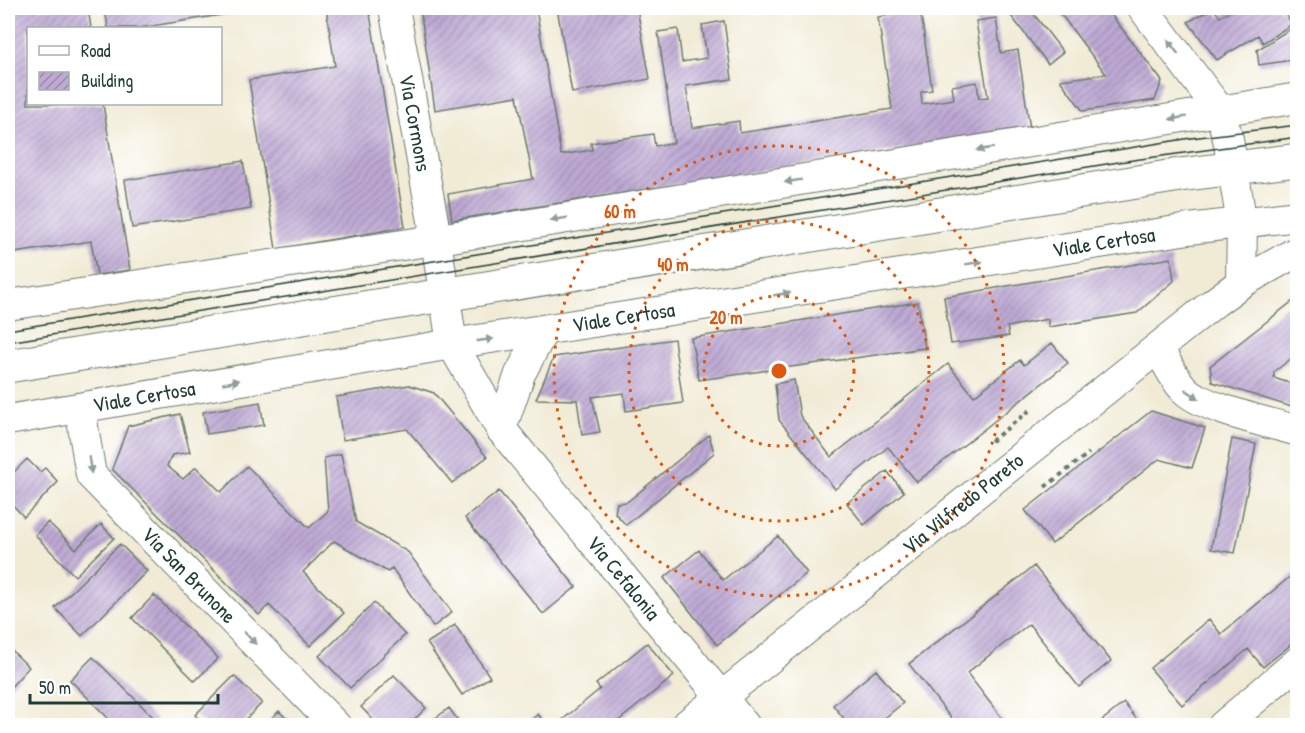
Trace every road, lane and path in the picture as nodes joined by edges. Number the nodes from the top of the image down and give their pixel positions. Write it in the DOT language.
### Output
graph roads {
  1 [pos="394,8"];
  2 [pos="1143,8"];
  3 [pos="1298,98"];
  4 [pos="1220,111"];
  5 [pos="1298,160"];
  6 [pos="1233,170"];
  7 [pos="1298,216"];
  8 [pos="1242,224"];
  9 [pos="436,239"];
  10 [pos="1298,251"];
  11 [pos="1241,283"];
  12 [pos="443,294"];
  13 [pos="8,305"];
  14 [pos="543,331"];
  15 [pos="452,344"];
  16 [pos="1158,348"];
  17 [pos="8,366"];
  18 [pos="81,408"];
  19 [pos="1033,408"];
  20 [pos="8,420"];
  21 [pos="501,429"];
  22 [pos="1298,431"];
  23 [pos="992,441"];
  24 [pos="1089,453"];
  25 [pos="1045,487"];
  26 [pos="1298,662"];
  27 [pos="722,698"];
  28 [pos="336,726"];
  29 [pos="685,726"];
  30 [pos="745,726"];
  31 [pos="1223,726"];
  1 -- 9 [label="street, Via Cormons"];
  4 -- 2 [label="street, one-way"];
  3 -- 4 [label="street"];
  4 -- 6 [label="street"];
  4 -- 9 [label="street, one-way"];
  5 -- 6 [label="main road"];
  6 -- 8 [label="street"];
  6 -- 12 [label="main road"];
  7 -- 8 [label="street, Viale Certosa"];
  8 -- 11 [label="street"];
  14 -- 8 [label="street, Viale Certosa, one-way"];
  9 -- 12 [label="street"];
  9 -- 13 [label="street"];
  10 -- 11 [label="street"];
  11 -- 16 [label="street, Via Vilfredo Pareto"];
  12 -- 15 [label="street, Via Cefalonia"];
  12 -- 17 [label="main road"];
  15 -- 14 [label="street, Viale Certosa, one-way"];
  14 -- 21 [label="street"];
  18 -- 15 [label="street, Viale Certosa, one-way"];
  15 -- 21 [label="street, Via Cefalonia"];
  16 -- 22 [label="street, one-way"];
  16 -- 27 [label="street, Via Vilfredo Pareto"];
  18 -- 20 [label="street, Viale Certosa"];
  18 -- 28 [label="street, Via San Brunone, one-way"];
  19 -- 23 [label="path"];
  21 -- 27 [label="street, Via Cefalonia"];
  24 -- 25 [label="path"];
  26 -- 31 [label="street"];
  27 -- 29 [label="street, Via Vilfredo Pareto"];
  27 -- 30 [label="street, Via Cefalonia"];
}
